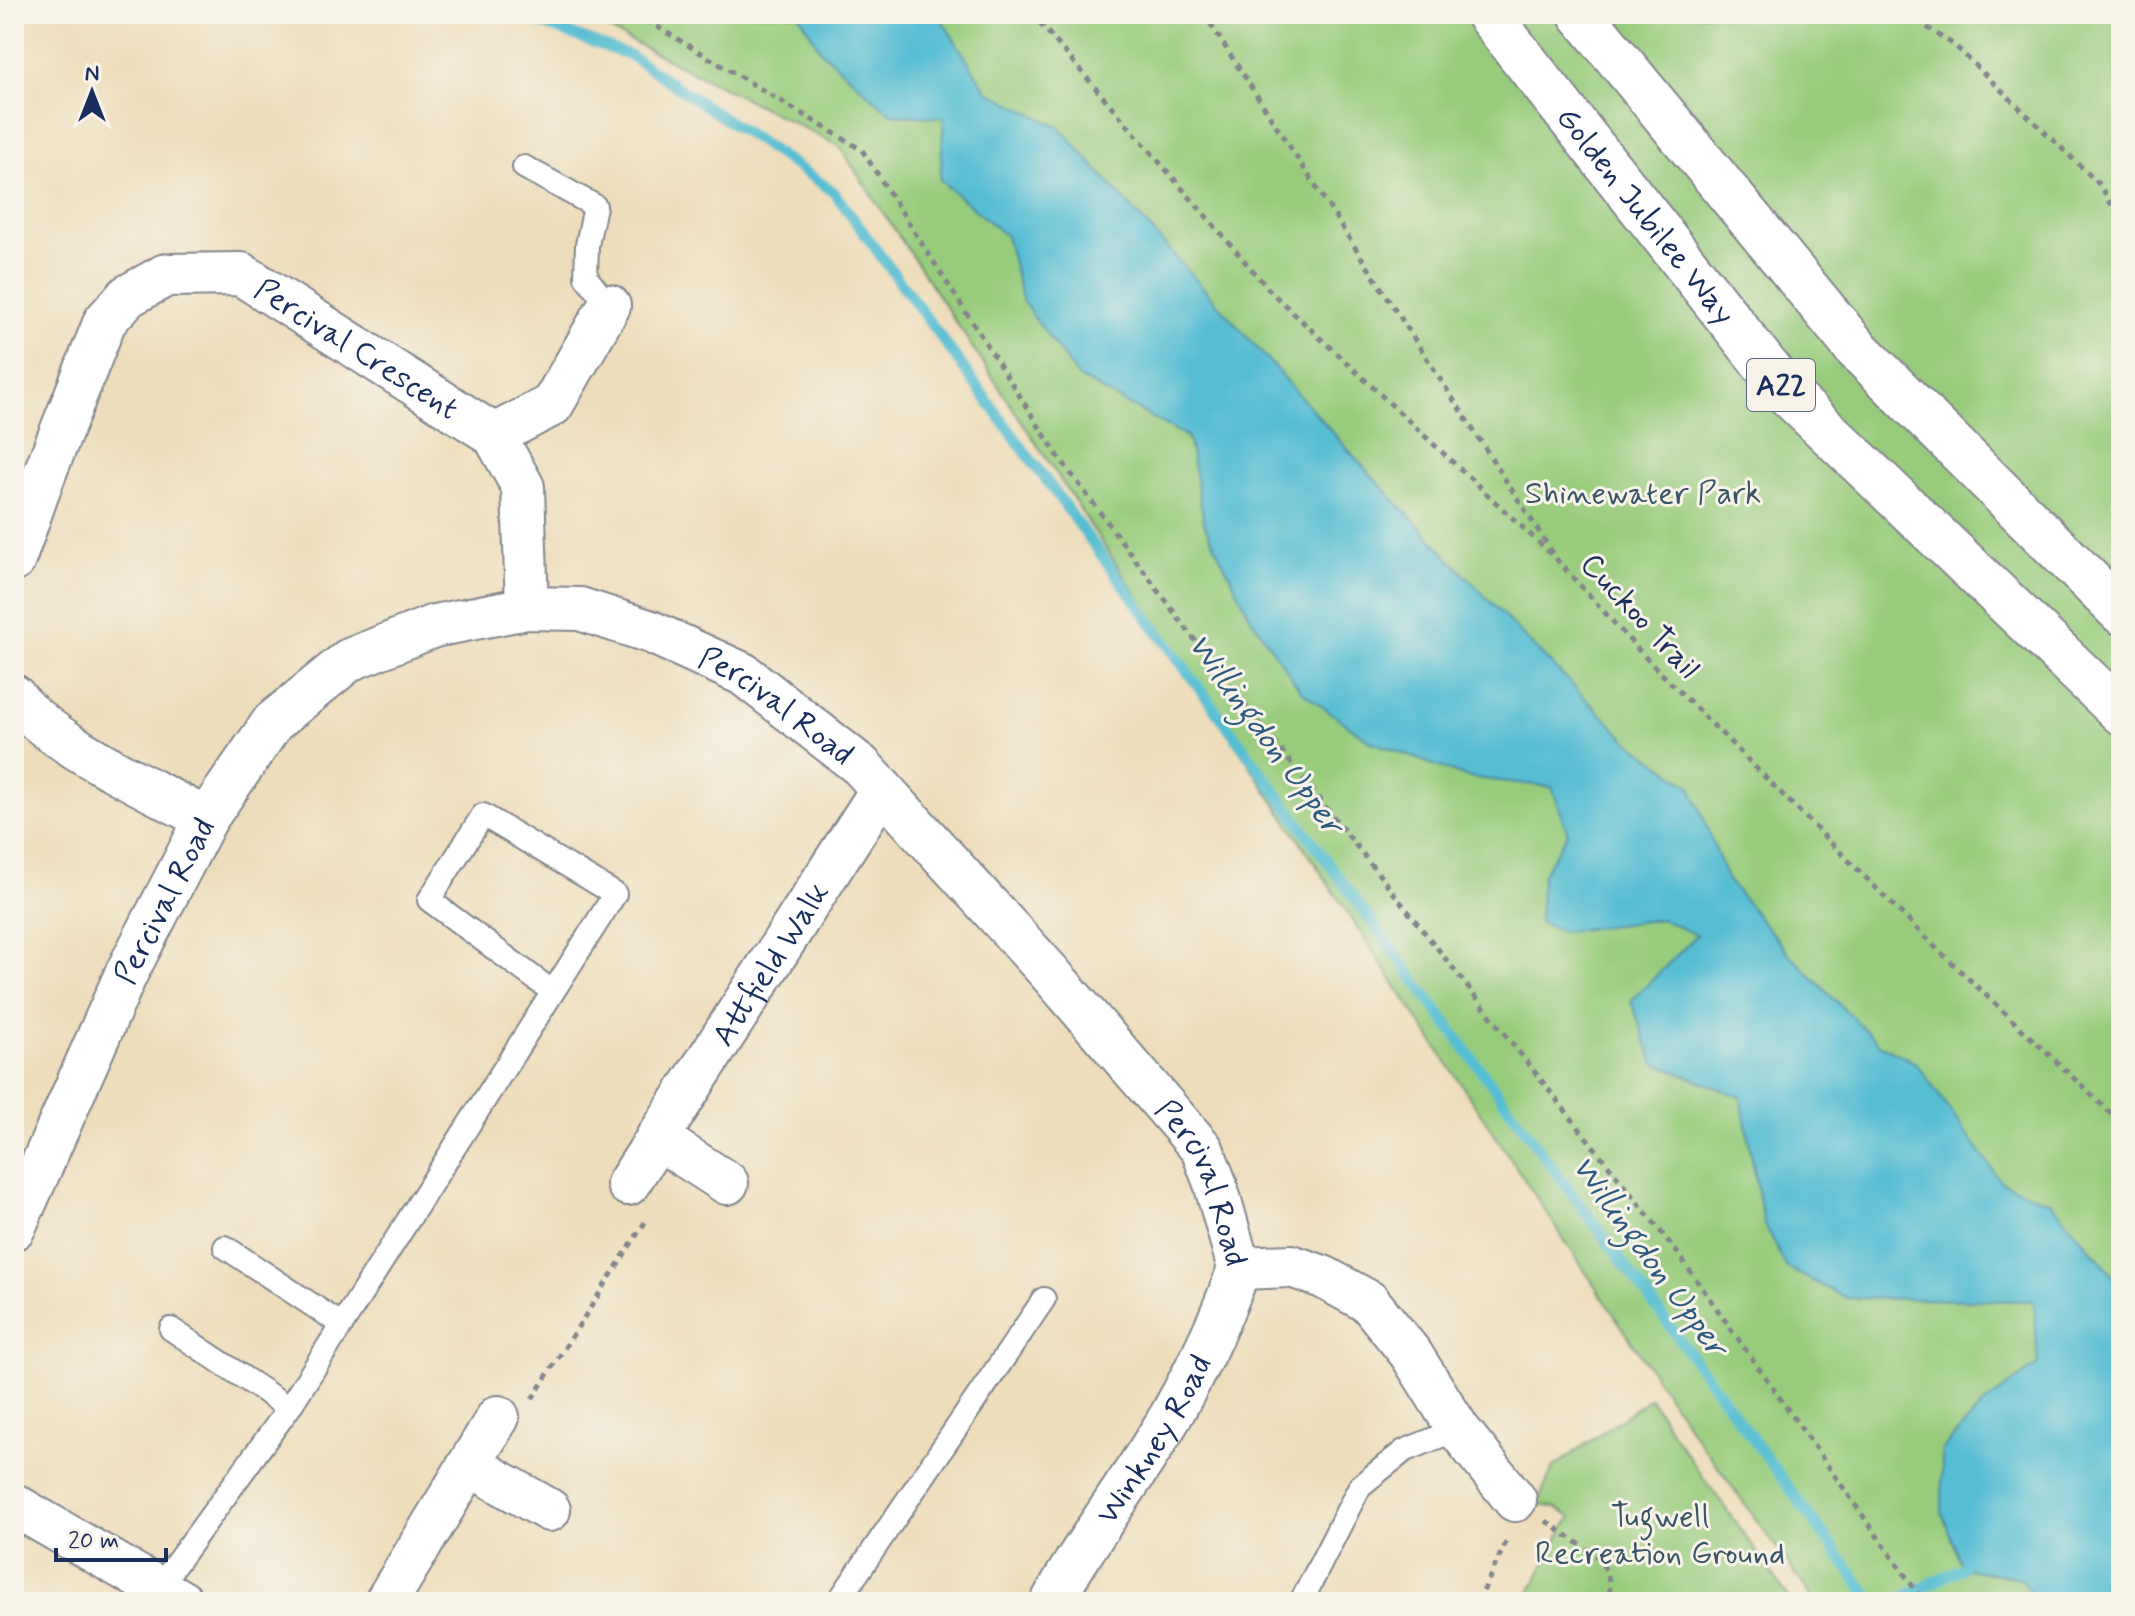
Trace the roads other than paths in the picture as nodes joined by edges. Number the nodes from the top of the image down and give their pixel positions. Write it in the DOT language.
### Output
graph roads {
  1 [pos="1488,14"];
  2 [pos="1581,14"];
  3 [pos="524,167"];
  4 [pos="609,306"];
  5 [pos="494,435"];
  6 [pos="14,560"];
  7 [pos="527,608"];
  8 [pos="2121,612"];
  9 [pos="14,696"];
  10 [pos="2121,712"];
  11 [pos="882,789"];
  12 [pos="206,819"];
  13 [pos="553,992"];
  14 [pos="657,1138"];
  15 [pos="30,1145"];
  16 [pos="727,1183"];
  17 [pos="628,1184"];
  18 [pos="14,1228"];
  19 [pos="225,1247"];
  20 [pos="1239,1268"];
  21 [pos="1044,1299"];
  22 [pos="342,1325"];
  23 [pos="171,1329"];
  24 [pos="289,1408"];
  25 [pos="498,1417"];
  26 [pos="1458,1429"];
  27 [pos="470,1465"];
  28 [pos="1520,1503"];
  29 [pos="14,1505"];
  30 [pos="549,1510"];
  31 [pos="170,1595"];
  32 [pos="386,1602"];
  33 [pos="838,1602"];
  34 [pos="1052,1602"];
  35 [pos="1301,1602"];
  1 -- 10 [label="highway, Golden Jubilee Way / A22"];
  2 -- 8 [label="highway, A22"];
  3 -- 4 [label="lane"];
  4 -- 5 [label="street, Percival Crescent"];
  5 -- 6 [label="street, Percival Crescent"];
  5 -- 7 [label="street, Percival Crescent"];
  7 -- 11 [label="street, Percival Road"];
  7 -- 12 [label="street, Percival Road"];
  9 -- 12 [label="street"];
  11 -- 14 [label="street, Attfield Walk"];
  11 -- 20 [label="street, Percival Road"];
  12 -- 15 [label="street, Percival Road"];
  13 -- 13 [label="lane"];
  13 -- 22 [label="lane"];
  14 -- 16 [label="street"];
  14 -- 17 [label="street, Attfield Walk"];
  15 -- 18 [label="street, Percival Road"];
  19 -- 22 [label="lane"];
  20 -- 26 [label="street, Percival Road"];
  20 -- 34 [label="street, Winkney Road"];
  21 -- 33 [label="lane"];
  22 -- 24 [label="lane"];
  23 -- 24 [label="lane"];
  24 -- 31 [label="lane"];
  25 -- 27 [label="street"];
  26 -- 28 [label="street, Percival Road"];
  26 -- 35 [label="lane"];
  27 -- 30 [label="street"];
  27 -- 32 [label="street"];
  29 -- 31 [label="street"];
}
